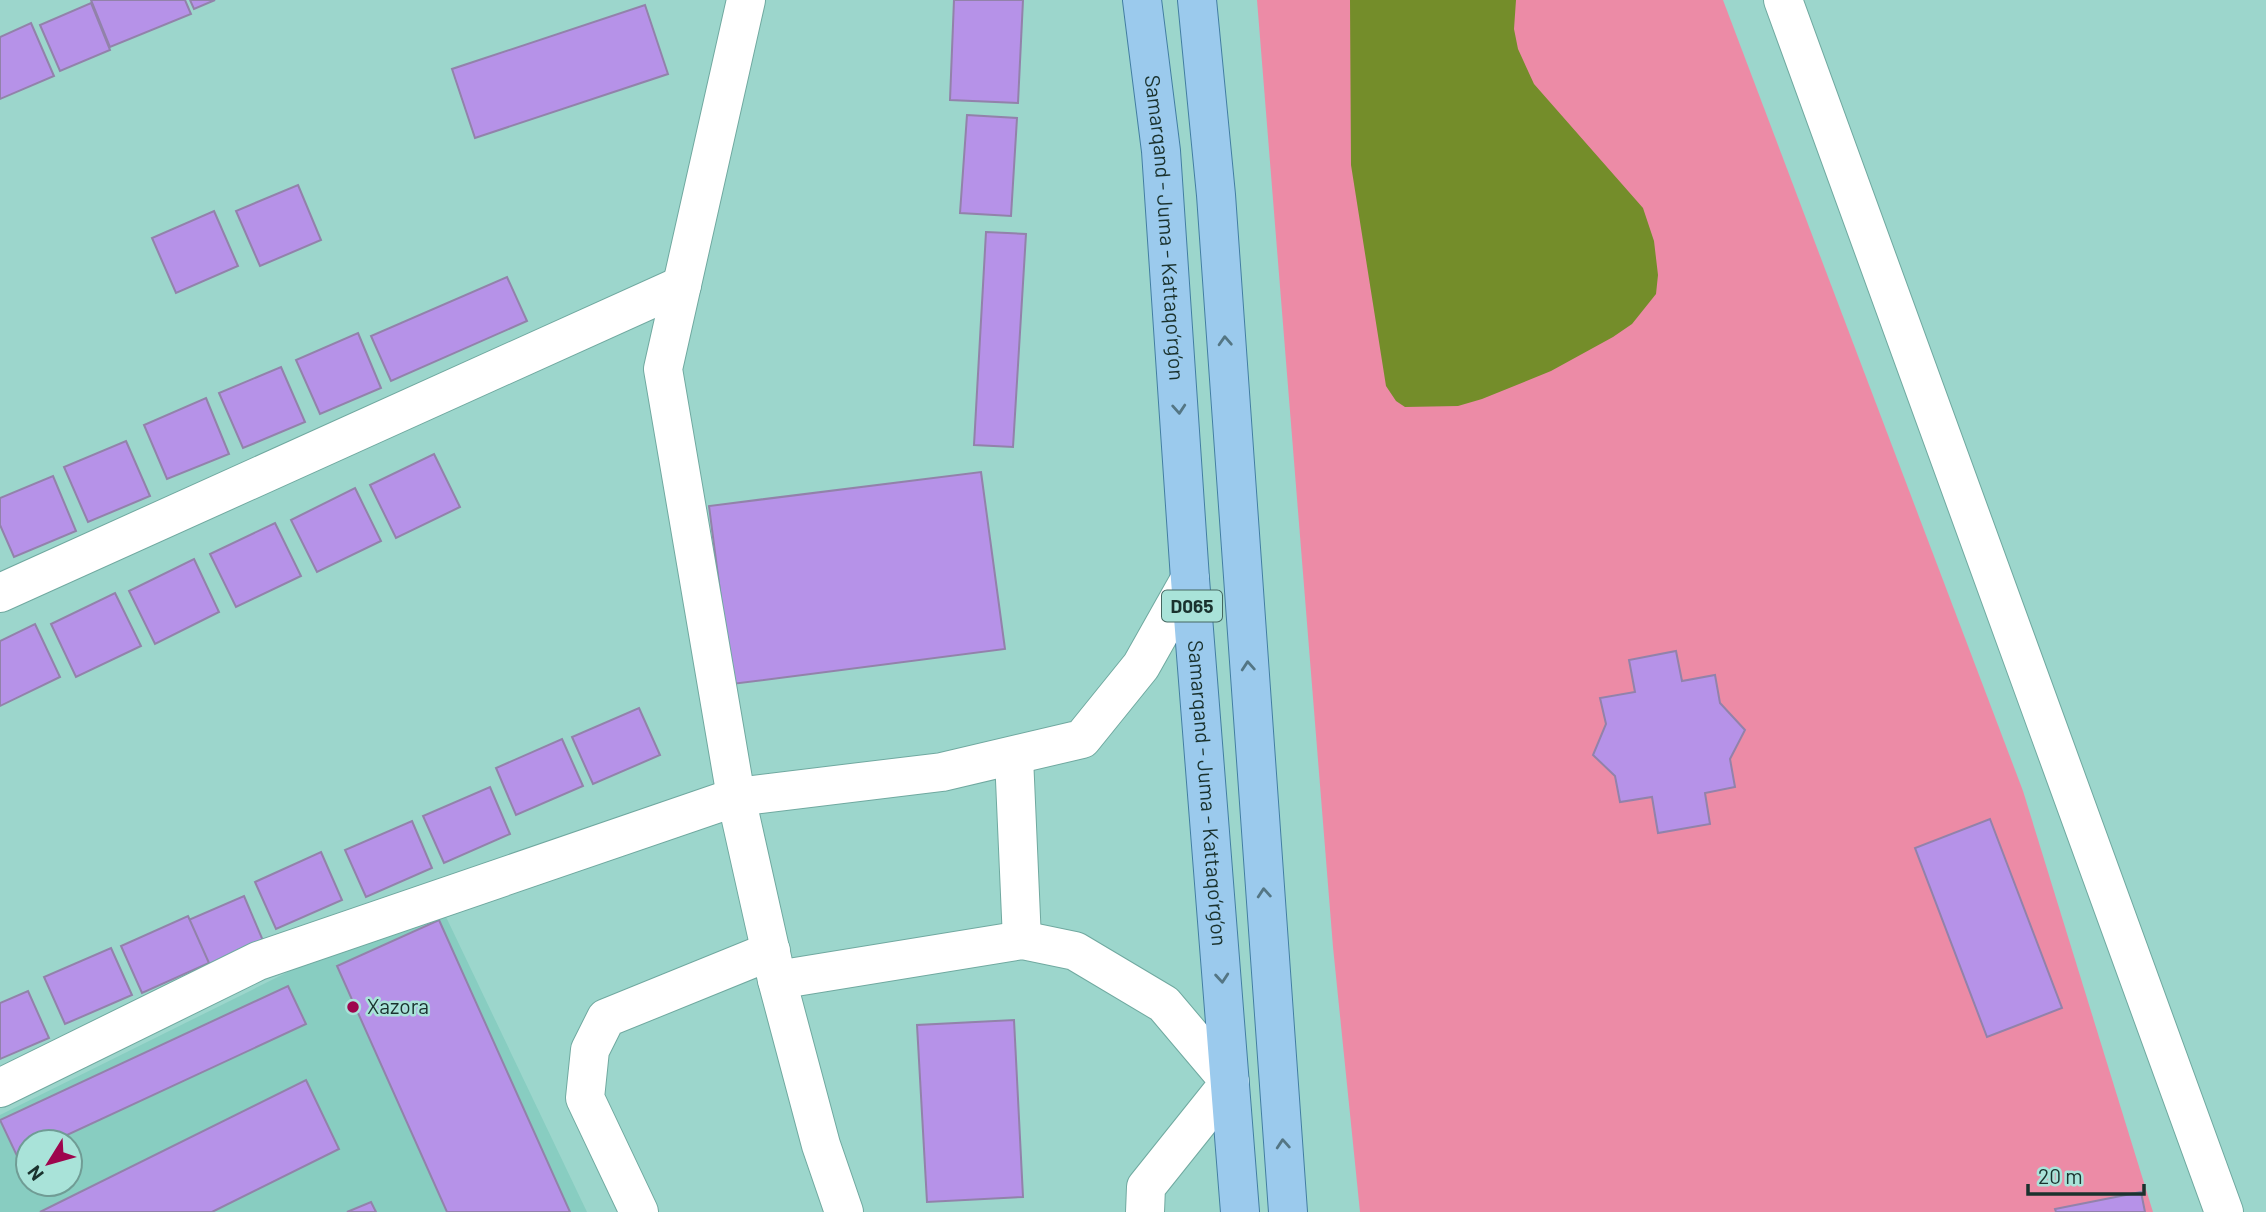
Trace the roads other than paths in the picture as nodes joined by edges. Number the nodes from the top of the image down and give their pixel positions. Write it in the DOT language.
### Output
graph roads {
  1 [pos="746,0"];
  2 [pos="1142,0"];
  3 [pos="1197,0"];
  4 [pos="1783,0"];
  5 [pos="682,285"];
  6 [pos="1190,579"];
  7 [pos="0,593"];
  8 [pos="1014,757"];
  9 [pos="736,797"];
  10 [pos="1022,940"];
  11 [pos="774,966"];
  12 [pos="1230,1082"];
  13 [pos="0,1088"];
  14 [pos="639,1212"];
  15 [pos="844,1212"];
  16 [pos="1145,1212"];
  17 [pos="1240,1212"];
  18 [pos="1288,1212"];
  19 [pos="2224,1212"];
  1 -- 5 [label="street"];
  2 -- 6 [label="main road, Samarqand - Juma - Kattaqo‘rg‘on / D065, one-way"];
  18 -- 3 [label="main road, D065, one-way"];
  4 -- 19 [label="street"];
  5 -- 7 [label="street"];
  5 -- 9 [label="street"];
  6 -- 8 [label="street"];
  6 -- 12 [label="main road, Samarqand - Juma - Kattaqo‘rg‘on / D065, one-way"];
  8 -- 9 [label="street"];
  8 -- 10 [label="street"];
  9 -- 11 [label="street"];
  9 -- 13 [label="street"];
  10 -- 11 [label="street"];
  10 -- 12 [label="street"];
  11 -- 14 [label="street"];
  11 -- 15 [label="street"];
  12 -- 16 [label="street"];
  12 -- 17 [label="main road, Samarqand - Juma - Kattaqo‘rg‘on / D065"];
}
